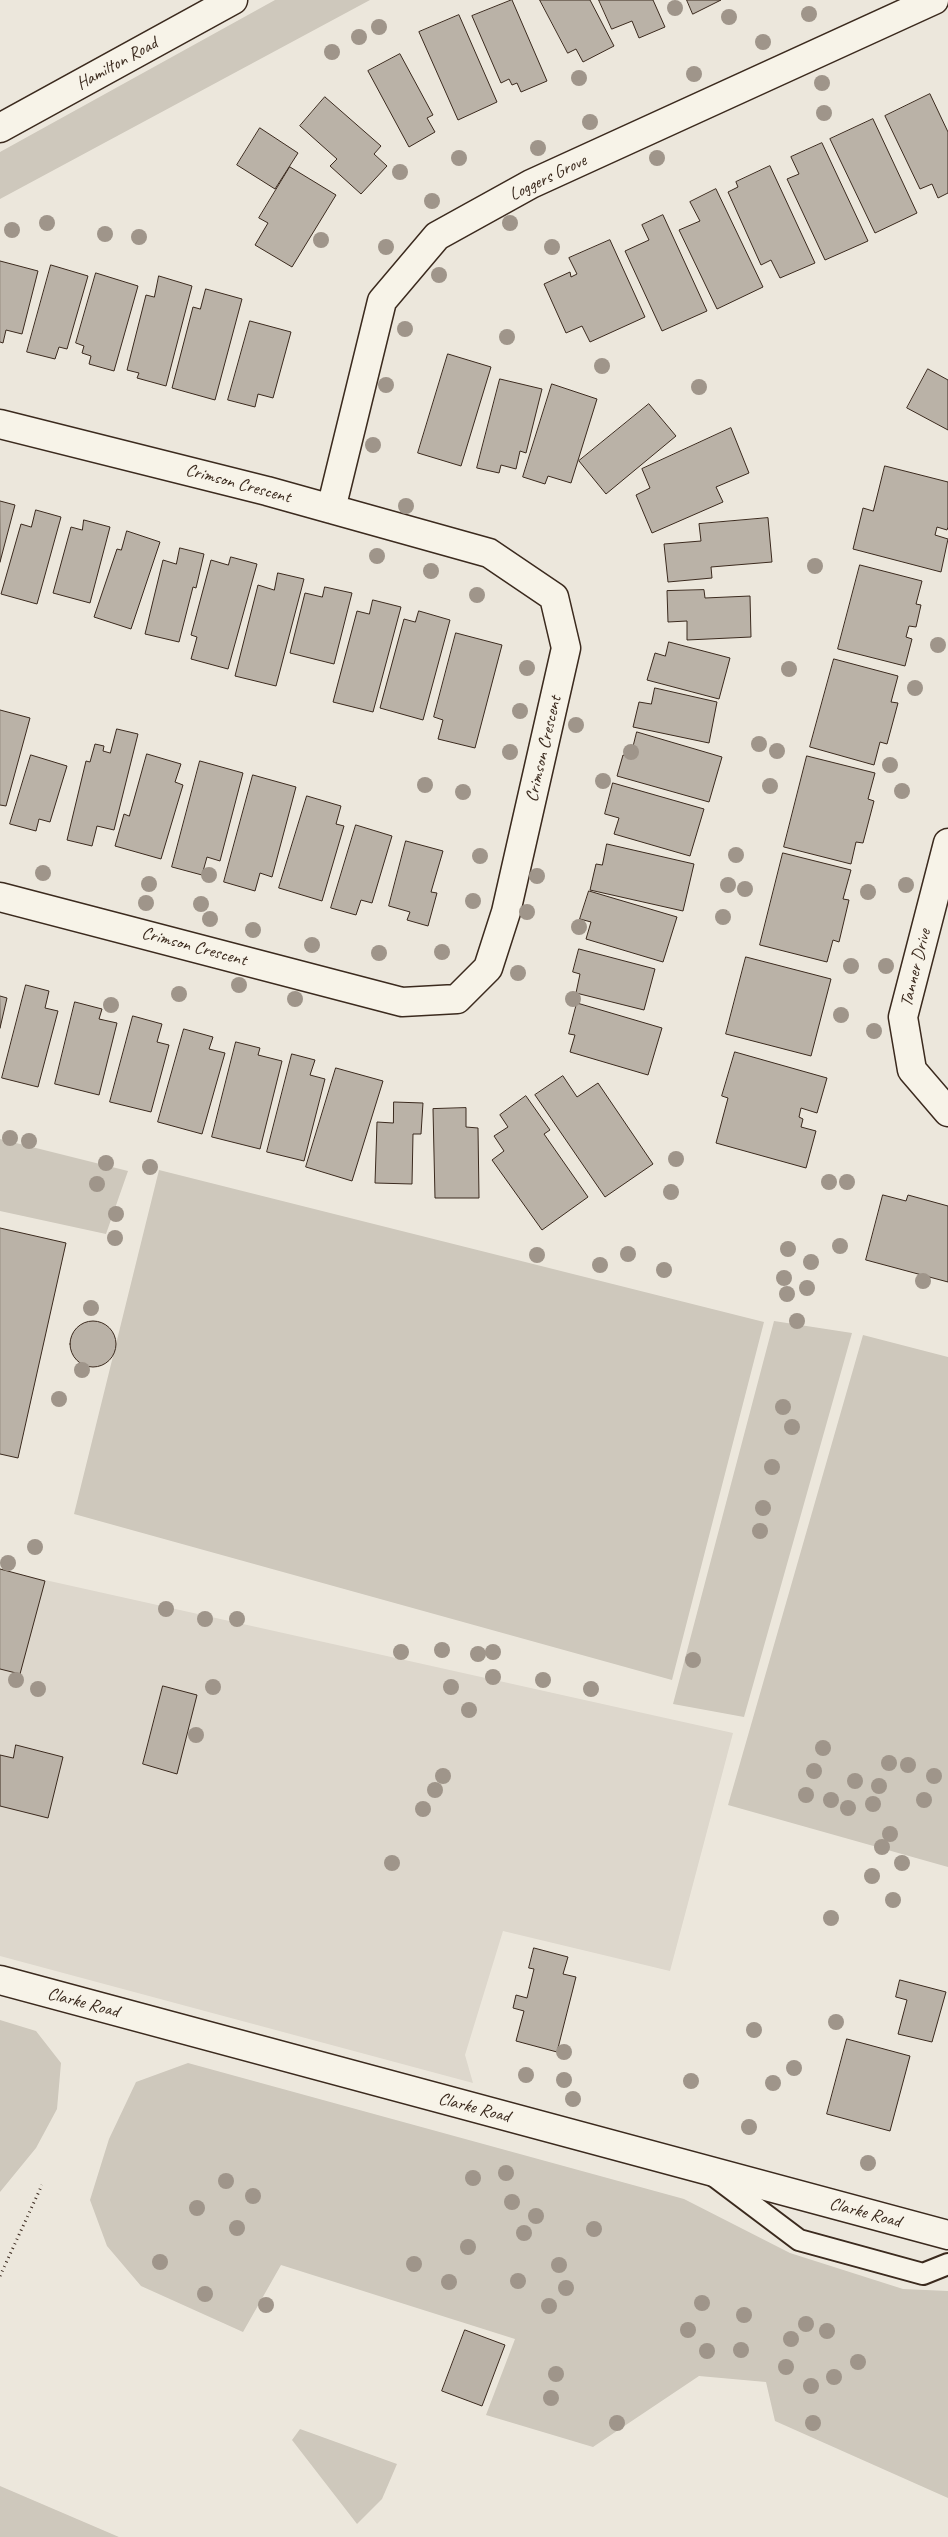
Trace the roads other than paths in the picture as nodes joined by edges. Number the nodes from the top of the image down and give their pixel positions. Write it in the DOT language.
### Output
graph roads {
  1 [pos="233,0"];
  2 [pos="934,0"];
  3 [pos="0,128"];
  4 [pos="0,424"];
  5 [pos="331,509"];
  6 [pos="948,843"];
  7 [pos="0,897"];
  8 [pos="948,1112"];
  9 [pos="0,1980"];
  10 [pos="706,2170"];
  11 [pos="948,2235"];
  12 [pos="948,2264"];
  1 -- 3 [label="street, Hamilton Road"];
  2 -- 5 [label="street, Loggers Grove"];
  4 -- 5 [label="street, Crimson Crescent"];
  5 -- 7 [label="street, Crimson Crescent"];
  6 -- 8 [label="street, Tanner Drive"];
  9 -- 10 [label="street, Clarke Road"];
  10 -- 11 [label="street, Clarke Road"];
  10 -- 12 [label="lane"];
}
